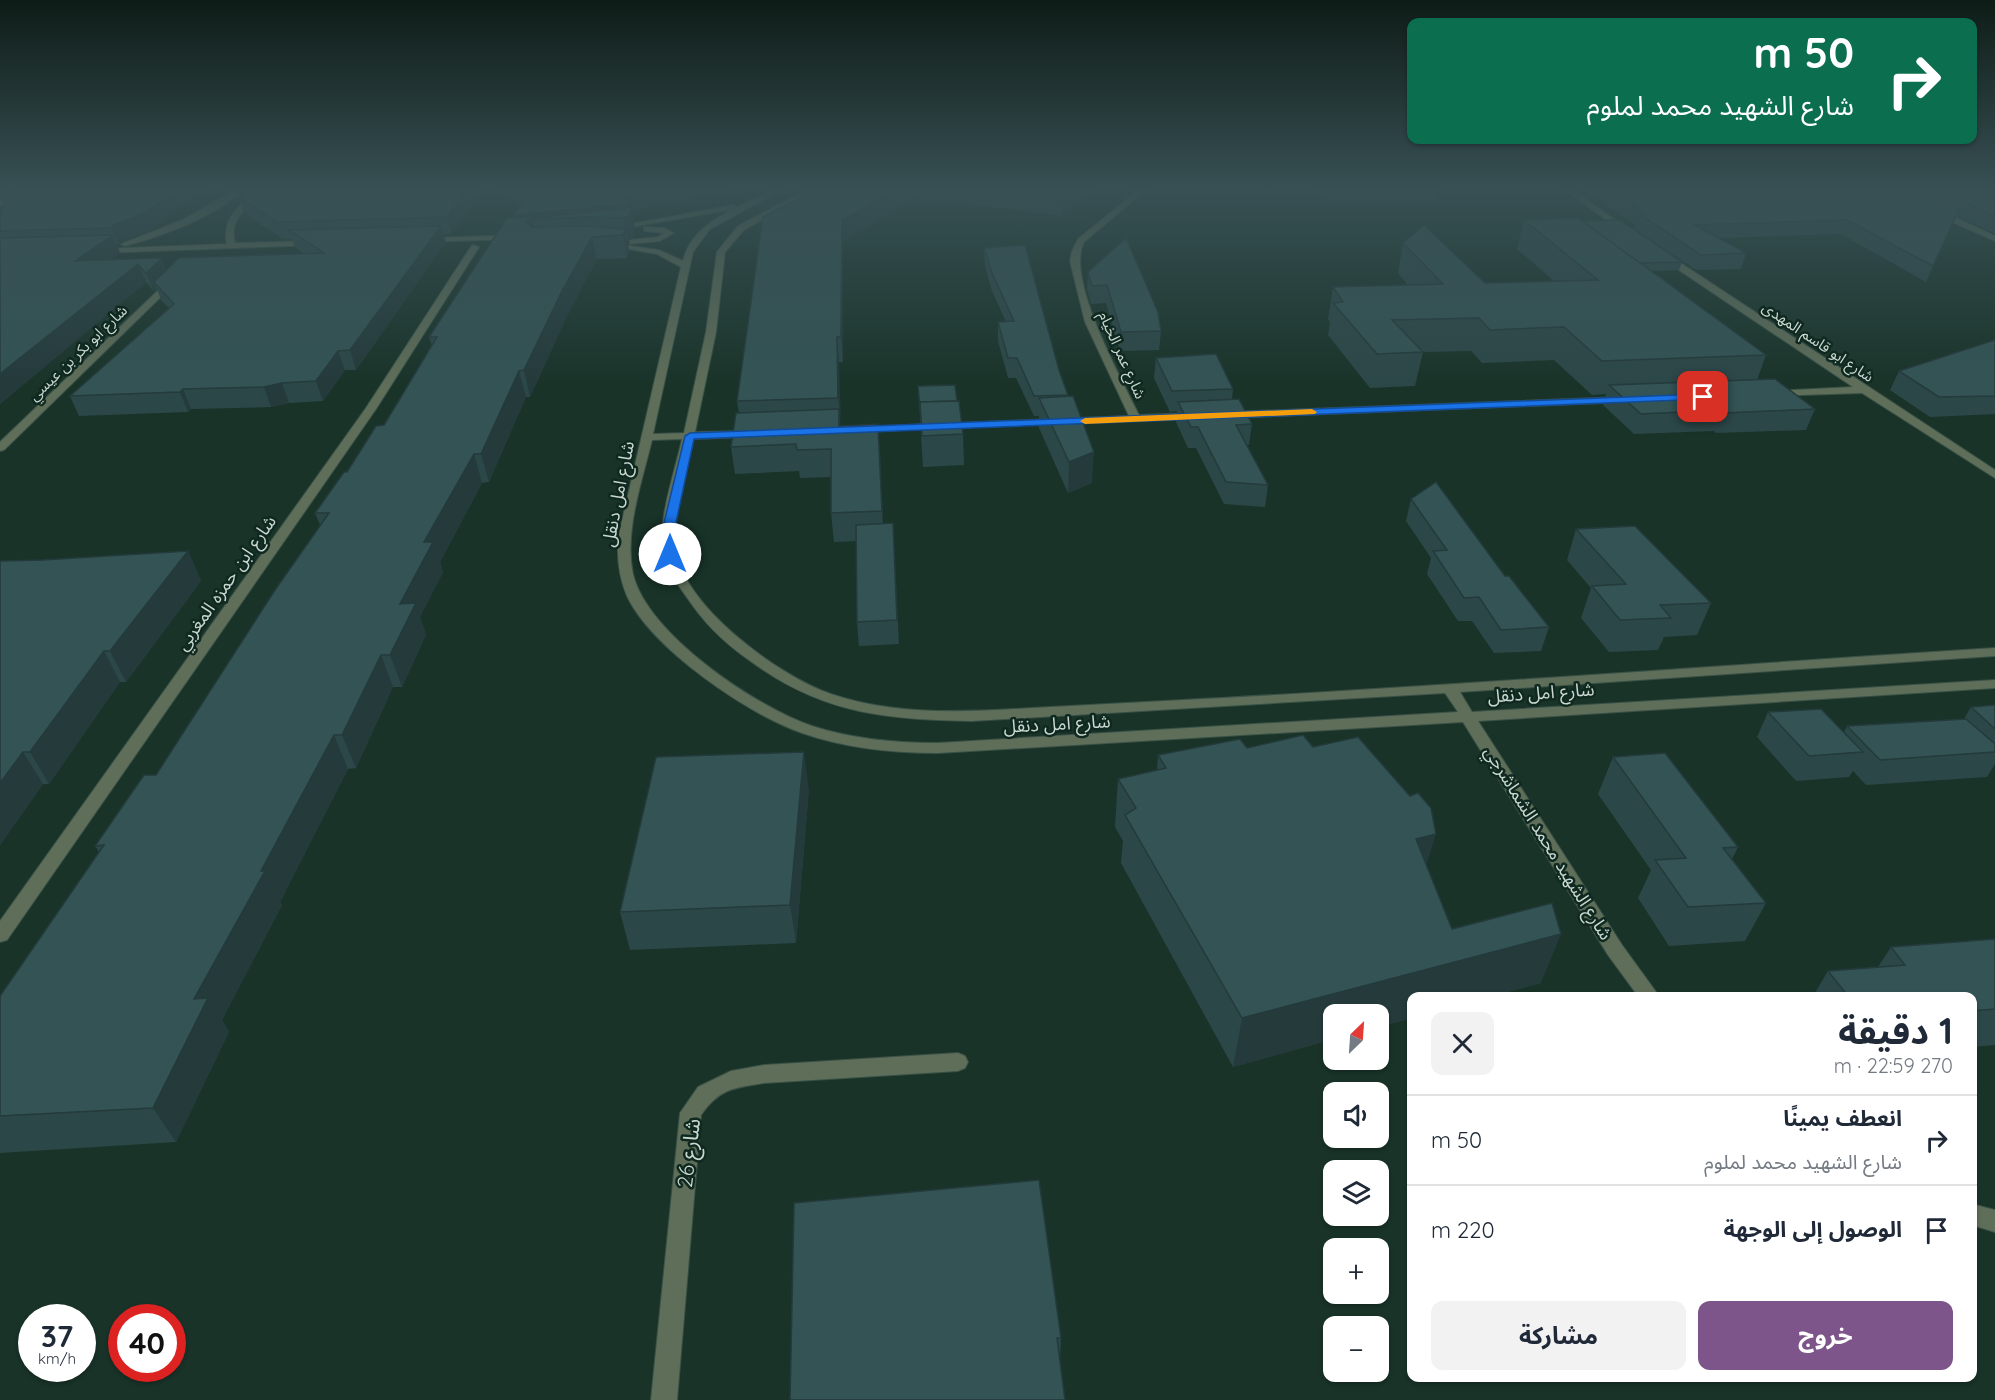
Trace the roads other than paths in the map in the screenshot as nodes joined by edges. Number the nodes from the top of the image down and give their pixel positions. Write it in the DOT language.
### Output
graph roads {
  1 [pos="200,255"];
  2 [pos="470,255"];
  3 [pos="665,255"];
  4 [pos="689,255"];
  5 [pos="722,255"];
  6 [pos="1074,255"];
  7 [pos="1663,255"];
  8 [pos="192,262"];
  9 [pos="685,265"];
  10 [pos="184,270"];
  11 [pos="1863,390"];
  12 [pos="1760,394"];
  13 [pos="1635,399"];
  14 [pos="1136,419"];
  15 [pos="848,430"];
  16 [pos="757,434"];
  17 [pos="690,436"];
  18 [pos="648,437"];
  19 [pos="0,448"];
  20 [pos="1995,475"];
  21 [pos="1995,652"];
  22 [pos="1995,684"];
  23 [pos="1450,688"];
  24 [pos="1467,716"];
  25 [pos="0,935"];
  26 [pos="1645,992"];
  27 [pos="958,1062"];
  28 [pos="1977,1216"];
  29 [pos="1995,1221"];
  30 [pos="664,1400"];
  1 -- 8 [label="street"];
  2 -- 25 [label="street, شارع ابن حمزه المغربي"];
  3 -- 9 [label="street"];
  4 -- 9 [label="street, شارع امل دنقل"];
  5 -- 17 [label="street, شارع امل دنقل"];
  6 -- 14 [label="street, شارع عمر الخيام"];
  7 -- 11 [label="street, شارع ابو قاسم المهدى"];
  9 -- 18 [label="street, شارع امل دنقل"];
  10 -- 19 [label="street, شارع ابو بكر بن عيسي"];
  11 -- 12 [label="street"];
  11 -- 20 [label="street, شارع ابو قاسم المهدى"];
  13 -- 14 [label="street"];
  14 -- 15 [label="street"];
  16 -- 17 [label="street"];
  17 -- 18 [label="street"];
  17 -- 23 [label="street, شارع امل دنقل"];
  18 -- 24 [label="street, شارع امل دنقل"];
  21 -- 23 [label="street, شارع امل دنقل"];
  22 -- 24 [label="street, شارع امل دنقل"];
  23 -- 24 [label="street, شارع الشهيد محمد الشماشرجي"];
  24 -- 26 [label="street, شارع الشهيد محمد الشماشرجي"];
  27 -- 30 [label="street, شارع 26"];
  28 -- 29 [label="street"];
}
